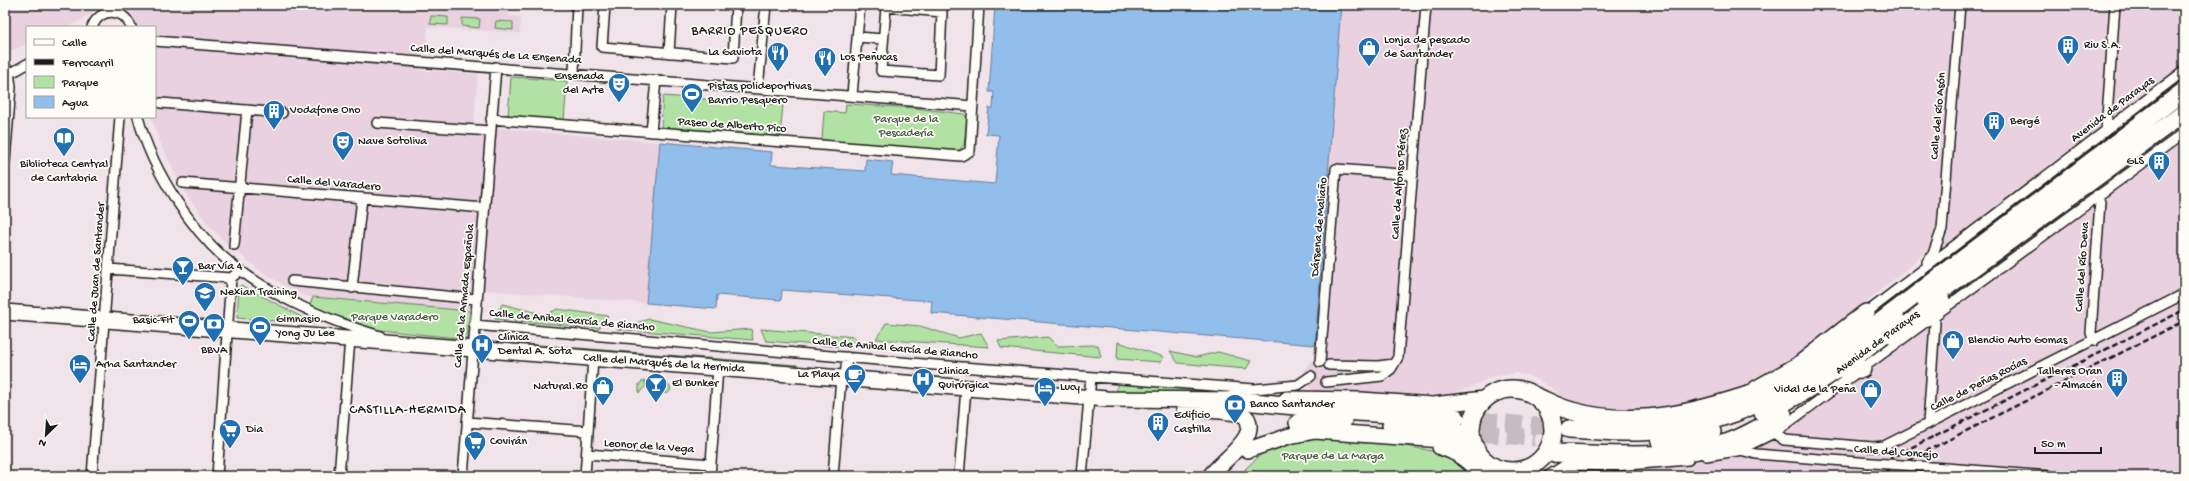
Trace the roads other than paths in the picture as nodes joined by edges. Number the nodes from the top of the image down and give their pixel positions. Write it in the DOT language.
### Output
graph roads {
  1 [pos="123,5"];
  2 [pos="577,5"];
  3 [pos="605,5"];
  4 [pos="672,5"];
  5 [pos="736,5"];
  6 [pos="766,5"];
  7 [pos="860,5"];
  8 [pos="979,5"];
  9 [pos="1426,5"];
  10 [pos="1960,5"];
  11 [pos="2115,5"];
  12 [pos="916,7"];
  13 [pos="117,13"];
  14 [pos="93,26"];
  15 [pos="130,26"];
  16 [pos="858,37"];
  17 [pos="883,39"];
  18 [pos="157,40"];
  19 [pos="669,53"];
  20 [pos="26,64"];
  21 [pos="496,67"];
  22 [pos="2184,71"];
  23 [pos="7,72"];
  24 [pos="574,73"];
  25 [pos="656,80"];
  26 [pos="758,88"];
  27 [pos="2184,91"];
  28 [pos="852,95"];
  29 [pos="161,103"];
  30 [pos="973,106"];
  31 [pos="246,110"];
  32 [pos="282,113"];
  33 [pos="2184,113"];
  34 [pos="120,118"];
  35 [pos="138,118"];
  36 [pos="491,119"];
  37 [pos="377,123"];
  38 [pos="2106,130"];
  39 [pos="490,131"];
  40 [pos="651,132"];
  41 [pos="2184,132"];
  42 [pos="5,155"];
  43 [pos="1413,175"];
  44 [pos="183,183"];
  45 [pos="240,188"];
  46 [pos="2097,195"];
  47 [pos="362,198"];
  48 [pos="484,208"];
  49 [pos="2030,216"];
  50 [pos="1942,229"];
  51 [pos="1957,243"];
  52 [pos="234,245"];
  53 [pos="1923,268"];
  54 [pos="109,269"];
  55 [pos="240,271"];
  56 [pos="231,278"];
  57 [pos="292,281"];
  58 [pos="352,288"];
  59 [pos="2184,294"];
  60 [pos="476,299"];
  61 [pos="5,312"];
  62 [pos="1866,313"];
  63 [pos="1933,318"];
  64 [pos="105,320"];
  65 [pos="474,325"];
  66 [pos="227,330"];
  67 [pos="350,339"];
  68 [pos="2094,341"];
  69 [pos="403,344"];
  70 [pos="472,350"];
  71 [pos="847,357"];
  72 [pos="593,359"];
  73 [pos="1394,364"];
  74 [pos="1853,370"];
  75 [pos="717,375"];
  76 [pos="1311,376"];
  77 [pos="1091,377"];
  78 [pos="843,378"];
  79 [pos="1326,382"];
  80 [pos="966,388"];
  81 [pos="1535,396"];
  82 [pos="1088,397"];
  83 [pos="1112,399"];
  84 [pos="1484,399"];
  85 [pos="1737,399"];
  86 [pos="1232,400"];
  87 [pos="467,422"];
  88 [pos="1298,423"];
  89 [pos="1928,424"];
  90 [pos="588,431"];
  91 [pos="1774,433"];
  92 [pos="1569,434"];
  93 [pos="1410,438"];
  94 [pos="1475,448"];
  95 [pos="1248,450"];
  96 [pos="1740,450"];
  97 [pos="1678,452"];
  98 [pos="1546,453"];
  99 [pos="586,454"];
  100 [pos="1701,457"];
  101 [pos="711,464"];
  102 [pos="1526,472"];
  103 [pos="1491,473"];
  104 [pos="92,476"];
  105 [pos="217,476"];
  106 [pos="339,476"];
  107 [pos="463,476"];
  108 [pos="585,476"];
  109 [pos="710,476"];
  110 [pos="833,476"];
  111 [pos="960,476"];
  112 [pos="1082,476"];
  113 [pos="1210,476"];
  114 [pos="1220,476"];
  115 [pos="1548,476"];
  116 [pos="2050,476"];
  1 -- 13 [label="street"];
  2 -- 24 [label="street"];
  3 -- 19 [label="street"];
  4 -- 19 [label="street"];
  5 -- 19 [label="street"];
  6 -- 26 [label="street"];
  7 -- 16 [label="street"];
  8 -- 30 [label="street"];
  9 -- 43 [label="street, Calle de Alfonso Pérez"];
  10 -- 50 [label="street, Calle del Río Asón"];
  11 -- 38 [label="street"];
  12 -- 17 [label="street"];
  12 -- 17 [label="street"];
  13 -- 14 [label="street"];
  13 -- 15 [label="street"];
  16 -- 17 [label="street"];
  16 -- 28 [label="street"];
  18 -- 21 [label="street, Calle del Marqués de La Ensenada"];
  20 -- 23 [label="street"];
  21 -- 24 [label="street, Calle del Marqués de La Ensenada"];
  21 -- 36 [label="street, Calle de la Armada Española"];
  22 -- 38 [label="street, Avenida de Parayas"];
  23 -- 42 [label="street"];
  24 -- 25 [label="street, Calle del Marqués de La Ensenada"];
  25 -- 26 [label="street, Calle del Marqués de La Ensenada"];
  25 -- 40 [label="street"];
  26 -- 28 [label="street, Calle del Marqués de La Ensenada"];
  27 -- 49 [label="highway"];
  28 -- 30 [label="street, Calle del Marqués de La Ensenada"];
  29 -- 31 [label="street"];
  30 -- 40 [label="street, Paseo de Alberto Pico"];
  31 -- 32 [label="street"];
  31 -- 45 [label="street"];
  33 -- 49 [label="highway"];
  34 -- 54 [label="street, Calle de Juan de Santander"];
  35 -- 55 [label="street"];
  36 -- 39 [label="street, Calle de la Armada Española"];
  36 -- 40 [label="street, Paseo de Alberto Pico"];
  37 -- 39 [label="street"];
  38 -- 51 [label="street, Avenida de Parayas"];
  39 -- 48 [label="street, Calle de la Armada Española"];
  41 -- 46 [label="street, Avenida de Parayas"];
  43 -- 73 [label="street, Calle de Alfonso Pérez"];
  43 -- 73 [label="street, Dársena de Maliaño"];
  44 -- 45 [label="street, Calle del Varadero"];
  45 -- 47 [label="street, Calle del Varadero"];
  45 -- 52 [label="street"];
  46 -- 63 [label="street, Avenida de Parayas"];
  46 -- 68 [label="street, Calle del Río Deva"];
  47 -- 48 [label="street, Calle del Varadero"];
  47 -- 58 [label="street"];
  48 -- 60 [label="street, Calle de la Armada Española"];
  49 -- 74 [label="highway"];
  49 -- 85 [label="highway"];
  49 -- 92 [label="highway"];
  50 -- 51 [label="street"];
  50 -- 53 [label="street, Calle del Río Asón"];
  51 -- 53 [label="street, Avenida de Parayas"];
  53 -- 62 [label="street, Avenida de Parayas"];
  54 -- 56 [label="street"];
  54 -- 64 [label="street, Calle de Juan de Santander"];
  55 -- 56 [label="street"];
  55 -- 69 [label="street"];
  56 -- 66 [label="street"];
  57 -- 58 [label="street"];
  58 -- 60 [label="street"];
  59 -- 68 [label="street, Calle de Peñas Rocías"];
  60 -- 65 [label="street, Calle de la Armada Española"];
  61 -- 64 [label="main road, Calle del Marqués de la Hermida"];
  62 -- 85 [label="highway"];
  63 -- 74 [label="street, Avenida de Parayas"];
  63 -- 89 [label="street"];
  64 -- 66 [label="main road, Calle del Marqués de la Hermida"];
  64 -- 104 [label="street, Calle de Juan de Santander"];
  65 -- 70 [label="street, Calle de la Armada Española"];
  65 -- 71 [label="street, Calle de Anibal García de Riancho"];
  66 -- 67 [label="main road, Calle del Marqués de la Hermida"];
  66 -- 105 [label="street"];
  67 -- 69 [label="main road, Calle del Marqués de la Hermida"];
  67 -- 106 [label="street"];
  68 -- 89 [label="street, Calle de Peñas Rocías"];
  69 -- 70 [label="main road, Calle del Marqués de la Hermida"];
  70 -- 72 [label="main road, Calle del Marqués de la Hermida"];
  70 -- 87 [label="street, Calle de la Armada Española"];
  71 -- 77 [label="street, Calle de Anibal García de Riancho"];
  71 -- 78 [label="street"];
  72 -- 75 [label="main road, Calle del Marqués de la Hermida"];
  72 -- 90 [label="street"];
  73 -- 79 [label="street"];
  74 -- 91 [label="street, Avenida de Parayas"];
  74 -- 97 [label="highway"];
  75 -- 78 [label="main road, Calle del Marqués de la Hermida"];
  75 -- 101 [label="street"];
  76 -- 77 [label="street, Calle de Anibal García de Riancho"];
  77 -- 82 [label="street"];
  78 -- 80 [label="main road, Calle del Marqués de la Hermida"];
  78 -- 110 [label="street"];
  80 -- 82 [label="main road, Calle del Marqués de la Hermida"];
  80 -- 111 [label="street"];
  81 -- 84 [label="highway"];
  81 -- 85 [label="highway"];
  81 -- 98 [label="highway"];
  82 -- 83 [label="main road, Calle del Marqués de la Hermida"];
  82 -- 112 [label="street"];
  83 -- 86 [label="main road, Calle del Marqués de la Hermida"];
  83 -- 113 [label="main road"];
  84 -- 86 [label="main road, Calle del Marqués de la Hermida"];
  84 -- 94 [label="highway"];
  86 -- 88 [label="highway"];
  87 -- 90 [label="street"];
  87 -- 107 [label="street, Calle de la Armada Española"];
  88 -- 95 [label="main road"];
  89 -- 91 [label="street, Calle de Peñas Rocías"];
  90 -- 99 [label="street"];
  91 -- 96 [label="street, Avenida de Parayas"];
  93 -- 94 [label="main road"];
  93 -- 95 [label="main road"];
  93 -- 103 [label="main road"];
  94 -- 103 [label="highway"];
  95 -- 114 [label="main road"];
  96 -- 100 [label="street, Avenida de Parayas"];
  96 -- 116 [label="street, Calle del Concejo, bridge"];
  97 -- 98 [label="highway"];
  97 -- 100 [label="highway"];
  98 -- 102 [label="highway"];
  99 -- 101 [label="street, Leonor de la Vega"];
  99 -- 108 [label="street"];
  100 -- 115 [label="street, Avenida de Parayas"];
  101 -- 109 [label="street"];
  102 -- 103 [label="highway"];
}
